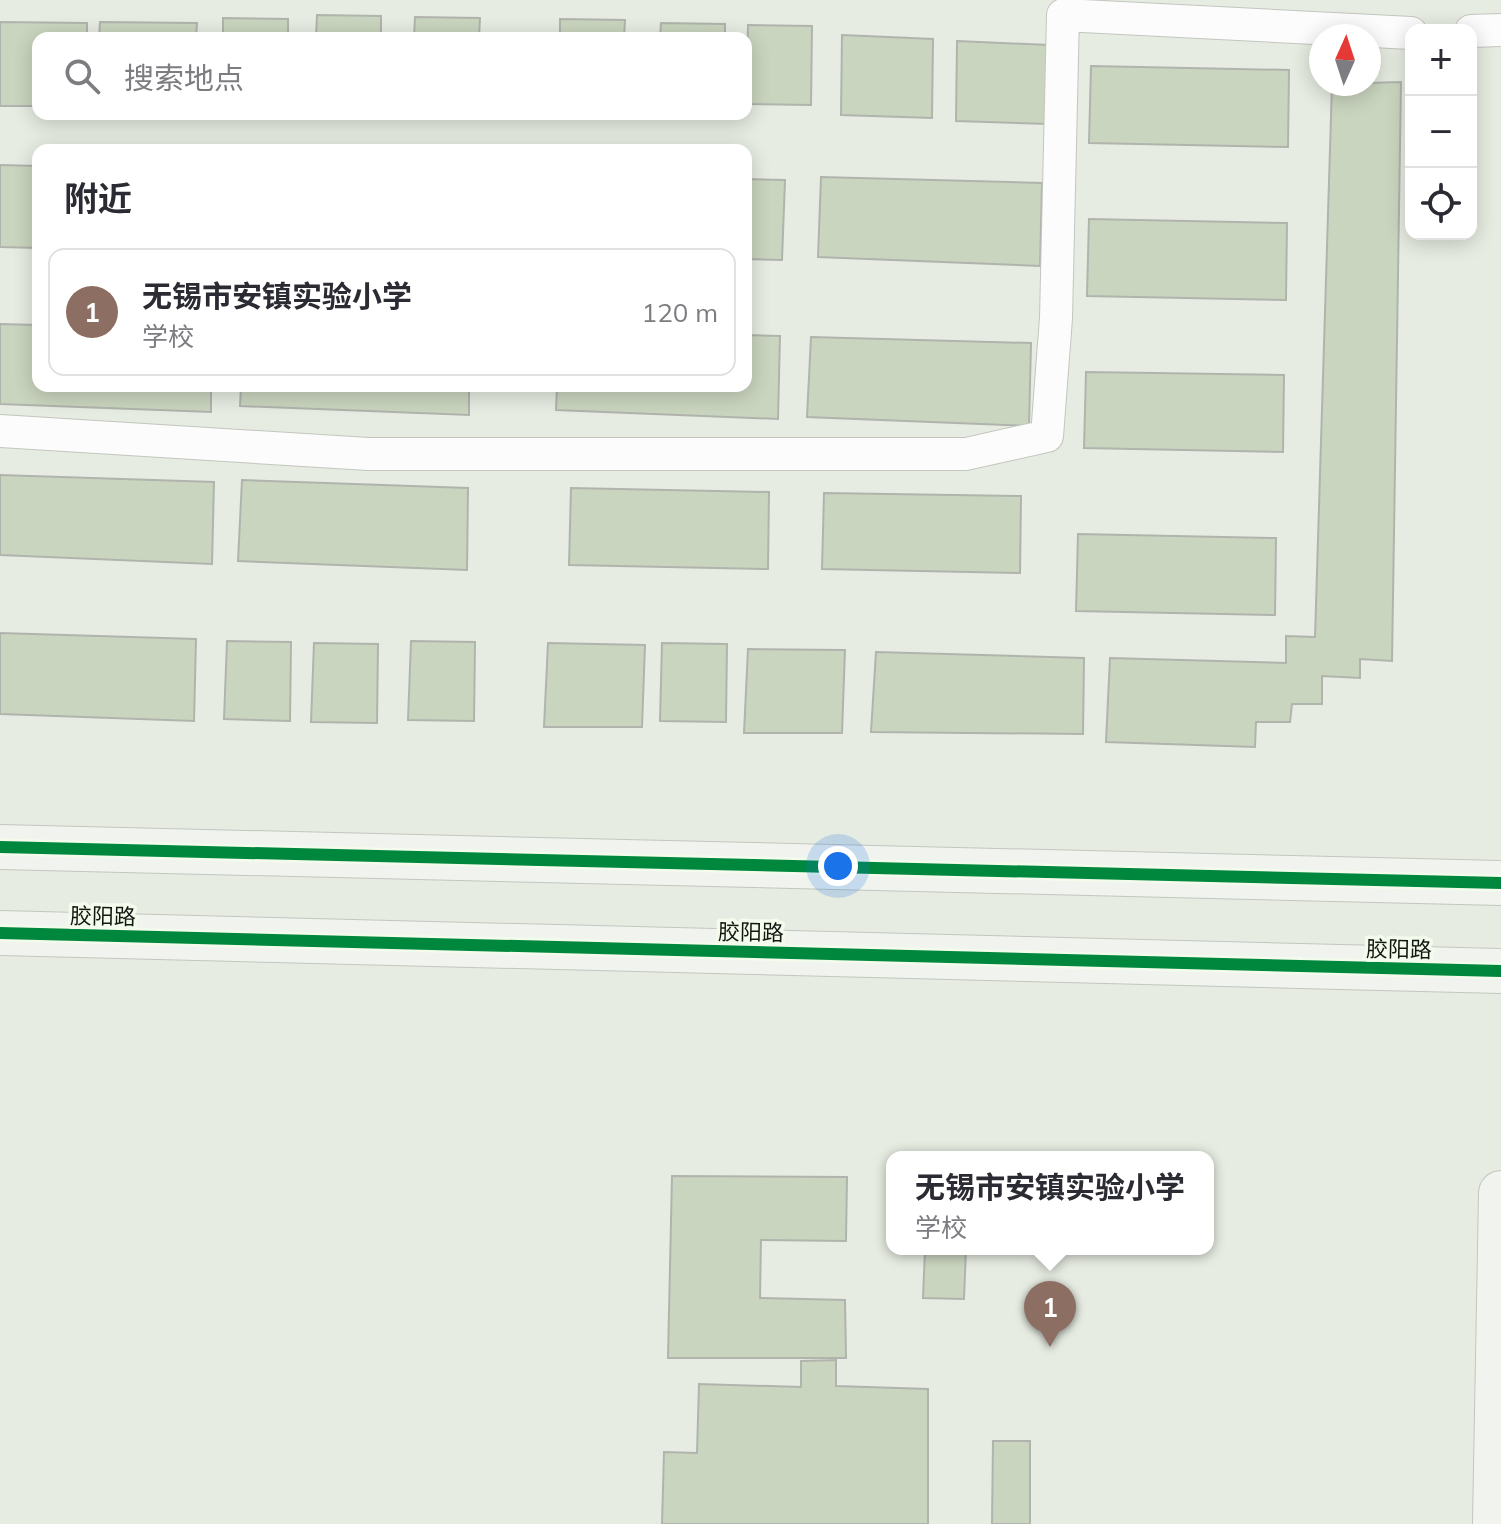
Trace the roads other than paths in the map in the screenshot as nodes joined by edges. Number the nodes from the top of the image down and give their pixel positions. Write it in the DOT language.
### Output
graph roads {
  1 [pos="1501,30"];
  2 [pos="1477,31"];
  3 [pos="1405,33"];
  4 [pos="0,431"];
  5 [pos="0,847"];
  6 [pos="1501,883"];
  7 [pos="0,933"];
  8 [pos="1501,971"];
  9 [pos="1501,1193"];
  10 [pos="1495,1524"];
  1 -- 2 [label="street"];
  3 -- 4 [label="street"];
  5 -- 6 [label="main road"];
  7 -- 8 [label="main road, 胶阳路"];
  9 -- 10 [label="main road"];
}
